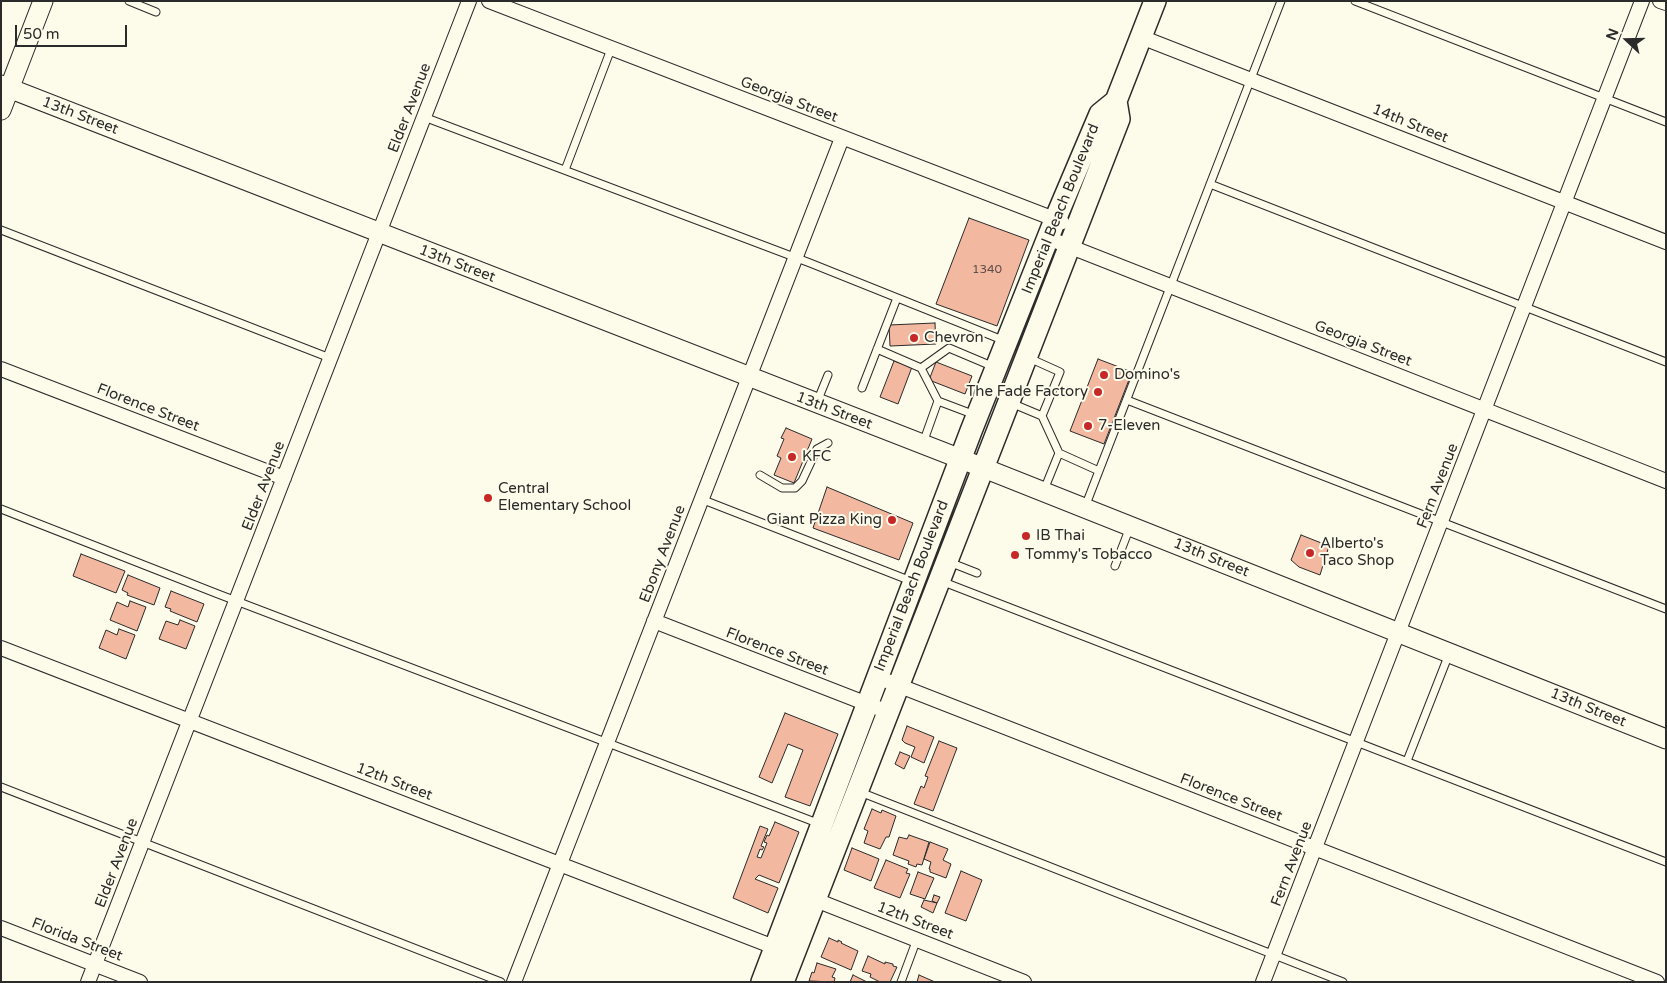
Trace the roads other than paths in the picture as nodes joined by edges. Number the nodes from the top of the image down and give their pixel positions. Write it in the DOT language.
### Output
graph roads {
  1 [pos="43,1"];
  2 [pos="129,1"];
  3 [pos="469,1"];
  4 [pos="489,1"];
  5 [pos="1155,1"];
  6 [pos="1281,1"];
  7 [pos="1355,1"];
  8 [pos="1642,1"];
  9 [pos="1660,1"];
  10 [pos="1666,3"];
  11 [pos="156,12"];
  12 [pos="1141,37"];
  13 [pos="612,48"];
  14 [pos="1251,78"];
  15 [pos="5,86"];
  16 [pos="1604,98"];
  17 [pos="1116,101"];
  18 [pos="1,110"];
  19 [pos="424,117"];
  20 [pos="1666,122"];
  21 [pos="842,138"];
  22 [pos="565,170"];
  23 [pos="1210,184"];
  24 [pos="1564,203"];
  25 [pos="1052,229"];
  26 [pos="1,230"];
  27 [pos="379,233"];
  28 [pos="1073,237"];
  29 [pos="1666,242"];
  30 [pos="795,257"];
  31 [pos="1171,286"];
  32 [pos="897,298"];
  33 [pos="1524,307"];
  34 [pos="1007,342"];
  35 [pos="877,349"];
  36 [pos="1026,357"];
  37 [pos="330,358"];
  38 [pos="1666,362"];
  39 [pos="921,368"];
  40 [pos="997,368"];
  41 [pos="1,369"];
  42 [pos="828,375"];
  43 [pos="748,378"];
  44 [pos="862,388"];
  45 [pos="1127,400"];
  46 [pos="938,401"];
  47 [pos="1008,402"];
  48 [pos="816,404"];
  49 [pos="1484,409"];
  50 [pos="977,416"];
  51 [pos="1042,416"];
  52 [pos="828,443"];
  53 [pos="922,444"];
  54 [pos="1059,453"];
  55 [pos="960,459"];
  56 [pos="982,468"];
  57 [pos="1099,471"];
  58 [pos="760,475"];
  59 [pos="284,478"];
  60 [pos="1666,480"];
  61 [pos="1044,492"];
  62 [pos="701,499"];
  63 [pos="1085,508"];
  64 [pos="1,509"];
  65 [pos="1442,521"];
  66 [pos="1130,526"];
  67 [pos="1115,566"];
  68 [pos="942,570"];
  69 [pos="977,573"];
  70 [pos="914,582"];
  71 [pos="236,601"];
  72 [pos="1666,609"];
  73 [pos="654,622"];
  74 [pos="1398,633"];
  75 [pos="1,648"];
  76 [pos="1450,653"];
  77 [pos="877,677"];
  78 [pos="898,686"];
  79 [pos="867,704"];
  80 [pos="888,712"];
  81 [pos="190,721"];
  82 [pos="1666,739"];
  83 [pos="1356,742"];
  84 [pos="607,743"];
  85 [pos="1406,761"];
  86 [pos="1,787"];
  87 [pos="857,791"];
  88 [pos="820,824"];
  89 [pos="143,842"];
  90 [pos="1315,848"];
  91 [pos="1666,862"];
  92 [pos="560,864"];
  93 [pos="794,892"];
  94 [pos="815,900"];
  95 [pos="1,928"];
  96 [pos="917,940"];
  97 [pos="774,947"];
  98 [pos="1274,955"];
  99 [pos="95,964"];
  100 [pos="88,982"];
  101 [pos="140,982"];
  102 [pos="501,982"];
  103 [pos="514,982"];
  104 [pos="762,982"];
  105 [pos="783,982"];
  106 [pos="901,982"];
  107 [pos="1024,982"];
  108 [pos="1263,982"];
  109 [pos="1342,982"];
  110 [pos="1657,982"];
  1 -- 15 [label="main road"];
  2 -- 11 [label="lane"];
  3 -- 19 [label="street, Elder Avenue"];
  4 -- 13 [label="street, Georgia Street"];
  5 -- 12 [label="main road"];
  6 -- 14 [label="lane"];
  7 -- 16 [label="lane"];
  8 -- 16 [label="street, Fern Avenue"];
  9 -- 10 [label="street"];
  12 -- 14 [label="street, 14th Street"];
  12 -- 17 [label="main road"];
  13 -- 21 [label="street, Georgia Street"];
  13 -- 22 [label="lane"];
  14 -- 23 [label="lane"];
  14 -- 24 [label="street, 14th Street"];
  15 -- 18 [label="main road"];
  15 -- 27 [label="main road, 13th Street"];
  16 -- 20 [label="lane"];
  16 -- 24 [label="street, Fern Avenue"];
  17 -- 25 [label="main road, Imperial Beach Boulevard"];
  17 -- 28 [label="main road, Imperial Beach Boulevard"];
  19 -- 22 [label="lane"];
  19 -- 27 [label="street, Elder Avenue"];
  21 -- 25 [label="street, Georgia Street"];
  21 -- 30 [label="street, Ebony Avenue"];
  22 -- 30 [label="lane"];
  23 -- 31 [label="lane"];
  23 -- 33 [label="lane"];
  24 -- 29 [label="street, 14th Street"];
  24 -- 33 [label="street, Fern Avenue"];
  25 -- 28 [label="street, Georgia Street"];
  25 -- 28 [label="street, Georgia Street"];
  25 -- 34 [label="main road, Imperial Beach Boulevard"];
  26 -- 37 [label="lane"];
  27 -- 37 [label="street, Elder Avenue"];
  27 -- 43 [label="main road, 13th Street"];
  28 -- 31 [label="street, Georgia Street"];
  28 -- 36 [label="main road, Imperial Beach Boulevard"];
  30 -- 32 [label="lane"];
  30 -- 43 [label="street, Ebony Avenue"];
  31 -- 45 [label="lane"];
  31 -- 49 [label="street, Georgia Street"];
  32 -- 34 [label="lane"];
  32 -- 35 [label="lane"];
  33 -- 38 [label="lane"];
  33 -- 49 [label="street, Fern Avenue"];
  34 -- 40 [label="main road, Imperial Beach Boulevard"];
  35 -- 39 [label="lane"];
  35 -- 44 [label="lane"];
  36 -- 47 [label="main road, Imperial Beach Boulevard"];
  36 -- 51 [label="lane"];
  37 -- 59 [label="street, Elder Avenue"];
  39 -- 40 [label="lane"];
  39 -- 46 [label="lane"];
  40 -- 50 [label="main road, Imperial Beach Boulevard"];
  41 -- 59 [label="street, Florence Street"];
  42 -- 48 [label="lane"];
  43 -- 48 [label="main road, 13th Street"];
  43 -- 62 [label="street, Ebony Avenue"];
  45 -- 57 [label="lane"];
  45 -- 65 [label="lane"];
  46 -- 50 [label="lane"];
  46 -- 53 [label="lane"];
  47 -- 51 [label="lane"];
  47 -- 56 [label="main road, Imperial Beach Boulevard"];
  48 -- 53 [label="main road, 13th Street"];
  49 -- 60 [label="street, Georgia Street"];
  49 -- 65 [label="street, Fern Avenue"];
  50 -- 55 [label="main road, Imperial Beach Boulevard"];
  51 -- 54 [label="lane"];
  52 -- 58 [label="lane"];
  53 -- 55 [label="main road, 13th Street"];
  54 -- 57 [label="lane"];
  54 -- 61 [label="lane"];
  55 -- 56 [label="main road, 13th Street"];
  55 -- 70 [label="main road, Imperial Beach Boulevard"];
  56 -- 61 [label="main road, 13th Street"];
  56 -- 68 [label="main road, Imperial Beach Boulevard"];
  57 -- 63 [label="lane"];
  59 -- 71 [label="street, Elder Avenue"];
  61 -- 63 [label="main road, 13th Street"];
  62 -- 70 [label="lane"];
  62 -- 73 [label="street, Ebony Avenue"];
  63 -- 66 [label="main road, 13th Street"];
  64 -- 71 [label="lane"];
  65 -- 72 [label="lane"];
  65 -- 74 [label="street, Fern Avenue"];
  66 -- 67 [label="lane"];
  66 -- 74 [label="main road, 13th Street"];
  68 -- 69 [label="lane"];
  68 -- 78 [label="main road, Imperial Beach Boulevard"];
  68 -- 83 [label="lane"];
  70 -- 77 [label="main road, Imperial Beach Boulevard"];
  71 -- 81 [label="street, Elder Avenue"];
  71 -- 84 [label="lane"];
  73 -- 79 [label="street, Florence Street"];
  73 -- 84 [label="street, Ebony Avenue"];
  74 -- 76 [label="main road, 13th Street"];
  74 -- 83 [label="street, Fern Avenue"];
  75 -- 81 [label="street, 12th Street"];
  76 -- 82 [label="main road, 13th Street"];
  76 -- 85 [label="lane"];
  77 -- 78 [label="street, Florence Street"];
  77 -- 79 [label="main road, Imperial Beach Boulevard"];
  78 -- 80 [label="main road, Imperial Beach Boulevard"];
  78 -- 90 [label="street, Florence Street"];
  79 -- 80 [label="street, Florence Street"];
  79 -- 88 [label="main road, Imperial Beach Boulevard"];
  80 -- 87 [label="main road, Imperial Beach Boulevard"];
  81 -- 89 [label="street, Elder Avenue"];
  81 -- 92 [label="street, 12th Street"];
  83 -- 85 [label="lane"];
  83 -- 90 [label="street, Fern Avenue"];
  84 -- 88 [label="lane"];
  84 -- 92 [label="street, Ebony Avenue"];
  85 -- 91 [label="lane"];
  86 -- 89 [label="lane"];
  87 -- 94 [label="main road, Imperial Beach Boulevard"];
  87 -- 98 [label="lane"];
  88 -- 93 [label="main road, Imperial Beach Boulevard"];
  89 -- 99 [label="street, Elder Avenue"];
  89 -- 102 [label="lane"];
  90 -- 98 [label="street, Fern Avenue"];
  90 -- 110 [label="street, Florence Street"];
  92 -- 97 [label="street, 12th Street"];
  92 -- 103 [label="street, Ebony Avenue"];
  93 -- 94 [label="street, 12th Street"];
  93 -- 97 [label="main road, Imperial Beach Boulevard"];
  94 -- 96 [label="street, 12th Street"];
  94 -- 105 [label="main road, Imperial Beach Boulevard"];
  95 -- 99 [label="street, Florida Street"];
  96 -- 106 [label="lane"];
  96 -- 107 [label="street, 12th Street"];
  97 -- 104 [label="main road, Imperial Beach Boulevard"];
  98 -- 108 [label="street, Fern Avenue"];
  98 -- 109 [label="lane"];
  99 -- 100 [label="street, Elder Avenue"];
  99 -- 101 [label="street, Florida Street"];
}
